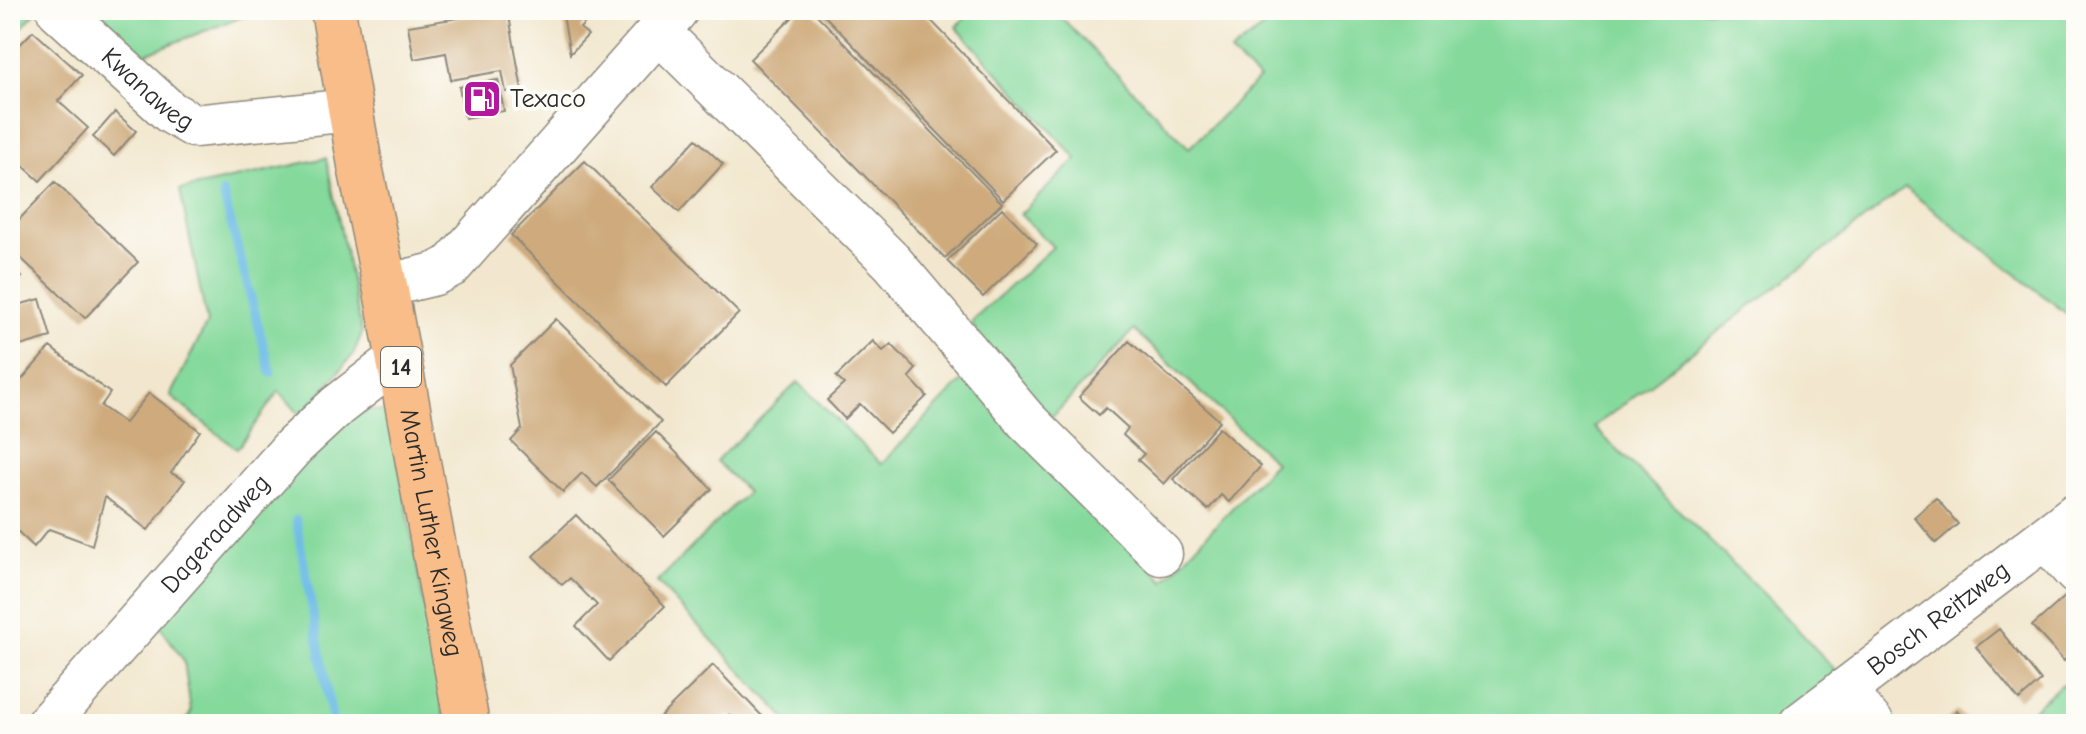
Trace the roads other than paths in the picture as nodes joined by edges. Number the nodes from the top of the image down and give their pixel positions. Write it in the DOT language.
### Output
graph roads {
  1 [pos="58,10"];
  2 [pos="333,10"];
  3 [pos="667,20"];
  4 [pos="351,110"];
  5 [pos="385,286"];
  6 [pos="399,358"];
  7 [pos="2061,526"];
  8 [pos="1161,554"];
  9 [pos="2076,573"];
  10 [pos="1844,690"];
  11 [pos="47,724"];
  12 [pos="467,724"];
  13 [pos="1800,724"];
  14 [pos="1873,724"];
  1 -- 4 [label="street, Kwanaweg"];
  2 -- 4 [label="main road, Martin Luther Kingweg / 14"];
  3 -- 5 [label="street"];
  3 -- 8 [label="street"];
  4 -- 5 [label="main road, Martin Luther Kingweg / 14"];
  5 -- 6 [label="main road, Martin Luther Kingweg / 14"];
  6 -- 11 [label="street, Dageraadweg"];
  6 -- 12 [label="main road, Martin Luther Kingweg / 14"];
  7 -- 9 [label="street"];
  7 -- 10 [label="street, Bosch Reitzweg"];
  10 -- 13 [label="street, Bosch Reitzweg"];
  10 -- 14 [label="street"];
}
